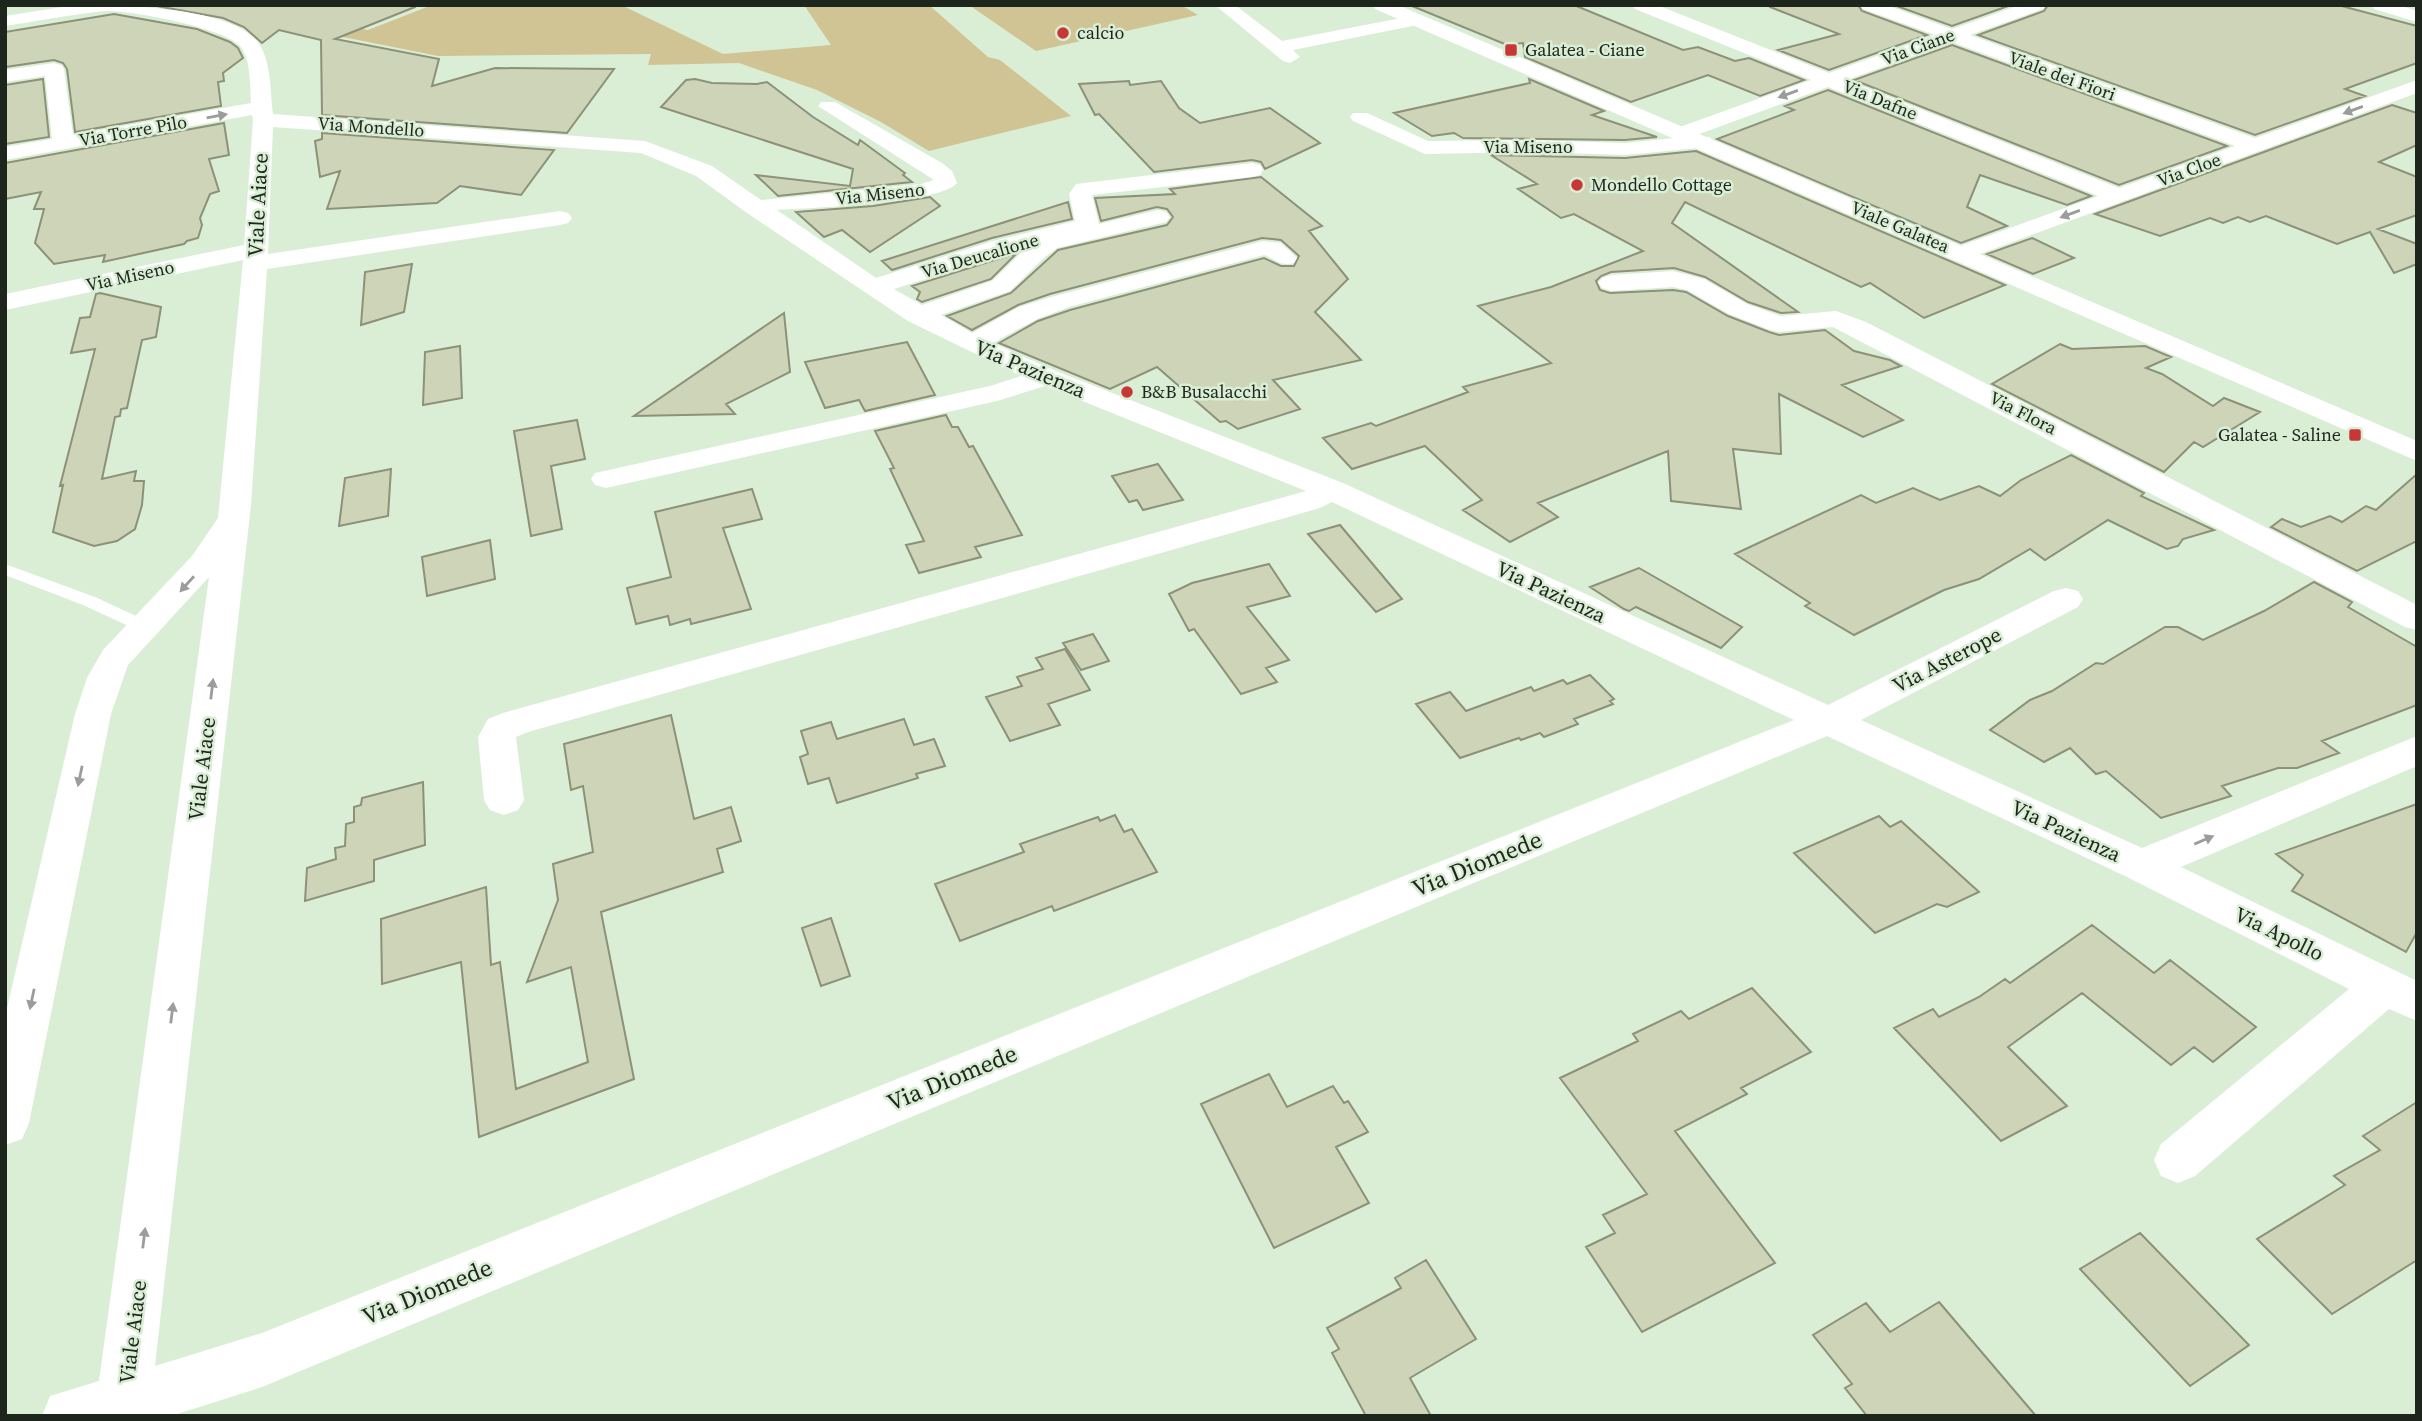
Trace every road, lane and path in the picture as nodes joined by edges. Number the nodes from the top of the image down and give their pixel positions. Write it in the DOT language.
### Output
graph roads {
  1 [pos="105,5"];
  2 [pos="1224,5"];
  3 [pos="1382,5"];
  4 [pos="1641,5"];
  5 [pos="1868,5"];
  6 [pos="2037,5"];
  7 [pos="2380,5"];
  8 [pos="132,8"];
  9 [pos="2417,17"];
  10 [pos="1417,20"];
  11 [pos="5,21"];
  12 [pos="1951,36"];
  13 [pos="5,76"];
  14 [pos="1829,79"];
  15 [pos="2417,86"];
  16 [pos="828,106"];
  17 [pos="262,114"];
  18 [pos="1360,117"];
  19 [pos="1691,137"];
  20 [pos="63,144"];
  21 [pos="2256,146"];
  22 [pos="5,155"];
  23 [pos="1252,170"];
  24 [pos="704,171"];
  25 [pos="2119,196"];
  26 [pos="755,208"];
  27 [pos="560,218"];
  28 [pos="1158,218"];
  29 [pos="1961,254"];
  30 [pos="255,256"];
  31 [pos="1285,258"];
  32 [pos="1611,283"];
  33 [pos="873,287"];
  34 [pos="5,302"];
  35 [pos="918,314"];
  36 [pos="972,344"];
  37 [pos="1046,377"];
  38 [pos="2417,452"];
  39 [pos="606,479"];
  40 [pos="1332,491"];
  41 [pos="234,505"];
  42 [pos="5,569"];
  43 [pos="2066,600"];
  44 [pos="2417,619"];
  45 [pos="143,626"];
  46 [pos="1828,721"];
  47 [pos="2417,750"];
  48 [pos="505,800"];
  49 [pos="2141,866"];
  50 [pos="2401,994"];
  51 [pos="5,1123"];
  52 [pos="2178,1160"];
  53 [pos="123,1410"];
  54 [pos="70,1416"];
  1 -- 8 [label="street"];
  1 -- 11 [label="street"];
  2 -- 10 [label="street"];
  3 -- 10 [label="main road, Viale Galatea"];
  4 -- 14 [label="street, Via Dafne"];
  5 -- 12 [label="street, Viale dei Fiori"];
  6 -- 12 [label="street, Via Ciane"];
  7 -- 9 [label="street"];
  8 -- 17 [label="street"];
  10 -- 19 [label="main road, Viale Galatea"];
  12 -- 14 [label="street, Via Ciane"];
  12 -- 21 [label="street, Viale dei Fiori"];
  13 -- 20 [label="street"];
  14 -- 19 [label="street, Via Ciane, one-way"];
  14 -- 25 [label="street, Via Dafne"];
  15 -- 21 [label="street, Via Cloe, one-way"];
  16 -- 26 [label="street, Via Miseno"];
  20 -- 17 [label="street, Via Torre Pilo, one-way"];
  17 -- 24 [label="street, Via Mondello"];
  17 -- 30 [label="street, Viale Aiace"];
  18 -- 19 [label="street, Via Miseno"];
  19 -- 29 [label="main road, Viale Galatea"];
  20 -- 22 [label="street, Via Torre Pilo"];
  21 -- 25 [label="street, Via Cloe"];
  23 -- 33 [label="street, Via Deucalione"];
  24 -- 26 [label="street, Via Pazienza"];
  25 -- 29 [label="street, Via Cloe, one-way"];
  26 -- 33 [label="street, Via Pazienza"];
  27 -- 30 [label="street, Via Miseno"];
  28 -- 35 [label="street"];
  29 -- 38 [label="main road, Viale Galatea"];
  30 -- 34 [label="street, Via Miseno"];
  30 -- 41 [label="street, Viale Aiace"];
  31 -- 36 [label="street"];
  32 -- 44 [label="street, Via Flora"];
  33 -- 35 [label="street, Via Pazienza"];
  35 -- 36 [label="street, Via Pazienza"];
  36 -- 37 [label="street, Via Pazienza"];
  37 -- 39 [label="street"];
  37 -- 40 [label="street, Via Pazienza"];
  40 -- 46 [label="street, Via Pazienza"];
  40 -- 48 [label="street"];
  41 -- 45 [label="street, one-way"];
  53 -- 41 [label="street, Viale Aiace, one-way"];
  42 -- 45 [label="lane"];
  43 -- 46 [label="street, Via Asterope"];
  45 -- 51 [label="street, one-way"];
  46 -- 49 [label="street, Via Pazienza"];
  46 -- 53 [label="street, Via Diomede"];
  49 -- 47 [label="street, Via Pazienza, one-way"];
  49 -- 50 [label="street, Via Apollo"];
  50 -- 52 [label="street"];
  53 -- 54 [label="street, Via Diomede"];
}
